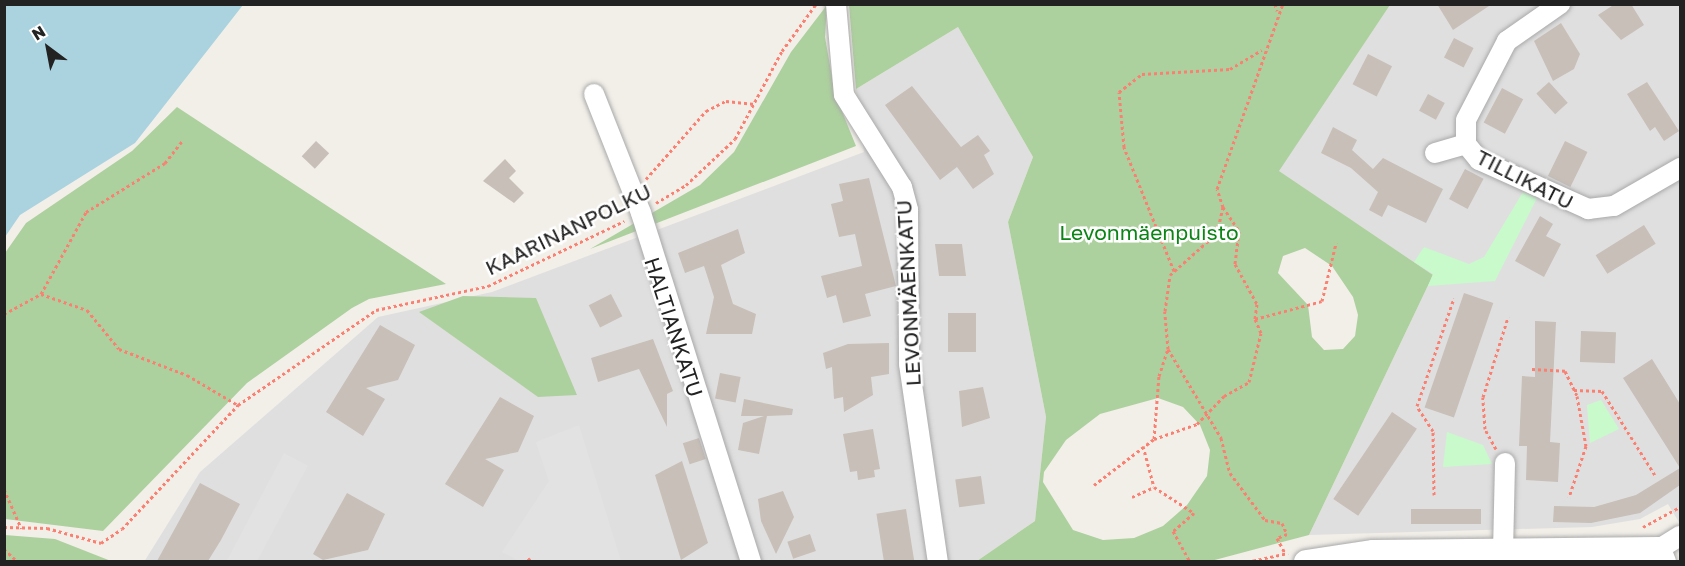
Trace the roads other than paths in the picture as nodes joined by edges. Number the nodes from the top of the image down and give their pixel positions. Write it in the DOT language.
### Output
graph roads {
  1 [pos="837,4"];
  2 [pos="1560,4"];
  3 [pos="594,94"];
  4 [pos="1466,144"];
  5 [pos="1435,153"];
  6 [pos="1680,168"];
  7 [pos="1505,464"];
  8 [pos="1680,536"];
  9 [pos="1503,552"];
  10 [pos="1661,555"];
  11 [pos="1296,557"];
  12 [pos="751,561"];
  13 [pos="938,561"];
  1 -- 13 [label="street, LEVONMÄENKATU"];
  2 -- 4 [label="street"];
  3 -- 12 [label="street, HALTIANKATU"];
  4 -- 5 [label="street, TILLIKATU"];
  4 -- 6 [label="street, TILLIKATU"];
  7 -- 9 [label="street"];
  8 -- 10 [label="street"];
  9 -- 10 [label="street"];
  9 -- 11 [label="street"];
}
